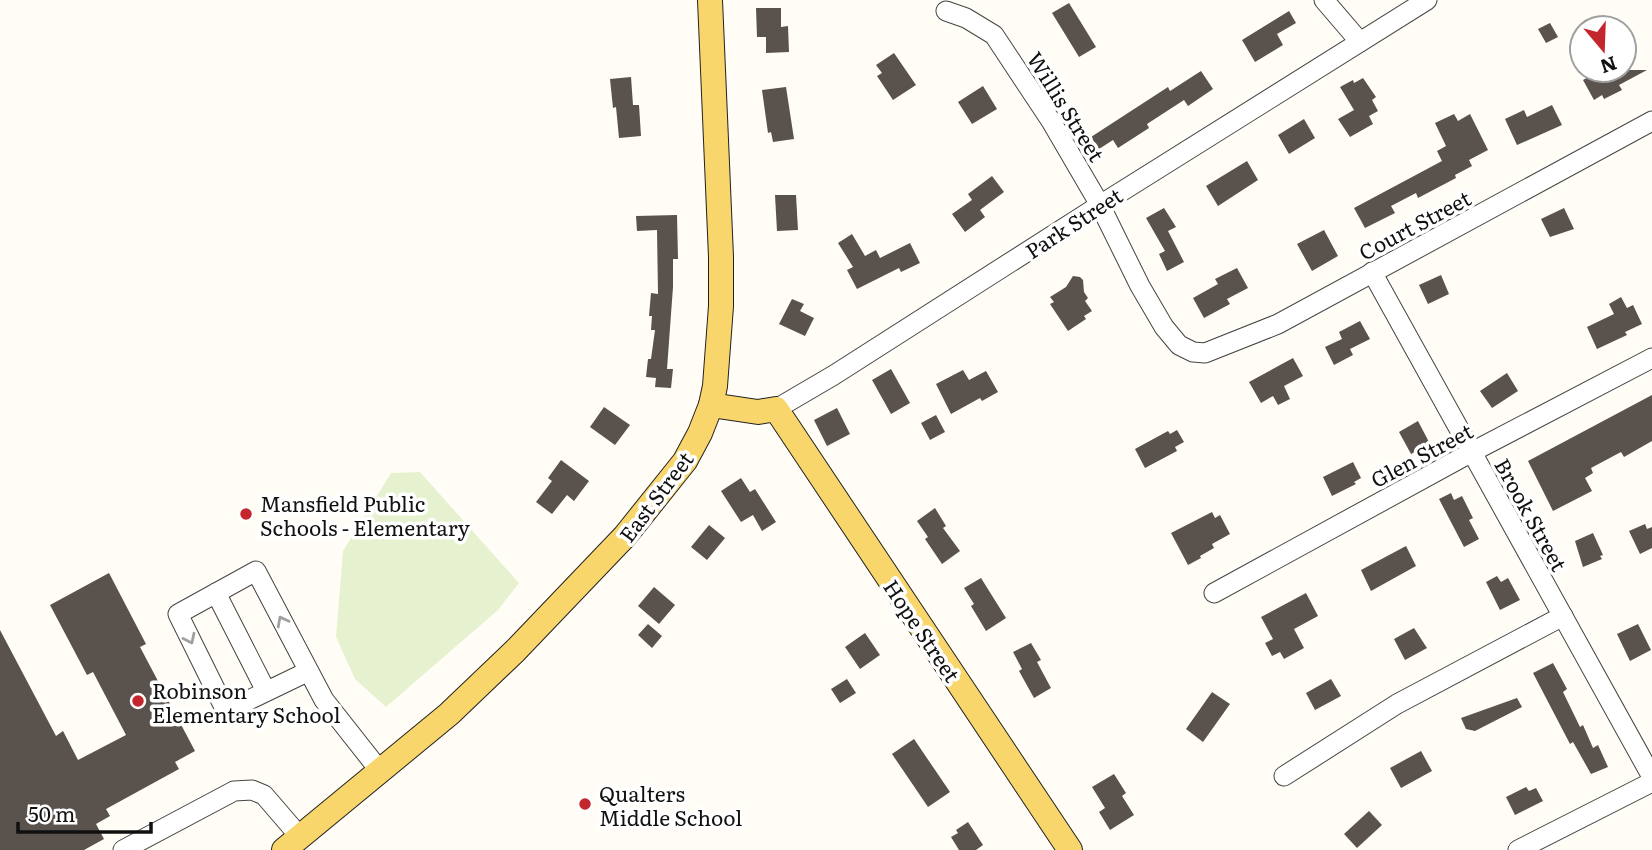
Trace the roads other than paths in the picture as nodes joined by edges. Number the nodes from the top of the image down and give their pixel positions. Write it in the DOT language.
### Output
graph roads {
  1 [pos="710,0"];
  2 [pos="1324,0"];
  3 [pos="1427,0"];
  4 [pos="946,12"];
  5 [pos="1360,42"];
  6 [pos="1652,121"];
  7 [pos="1100,205"];
  8 [pos="1372,272"];
  9 [pos="1193,352"];
  10 [pos="1652,358"];
  11 [pos="711,405"];
  12 [pos="776,410"];
  13 [pos="1472,452"];
  14 [pos="216,593"];
  15 [pos="1214,593"];
  16 [pos="1563,616"];
  17 [pos="309,671"];
  18 [pos="266,691"];
  19 [pos="380,771"];
  20 [pos="1284,776"];
  21 [pos="1652,780"];
  22 [pos="293,844"];
  23 [pos="123,850"];
  24 [pos="1070,850"];
  25 [pos="1518,850"];
  1 -- 11 [label="main road, East Street"];
  2 -- 5 [label="street"];
  3 -- 5 [label="street, Park Street"];
  4 -- 7 [label="street, Willis Street"];
  5 -- 7 [label="street, Park Street"];
  6 -- 8 [label="street, Court Street"];
  7 -- 9 [label="street, Willis Street"];
  7 -- 12 [label="street, Park Street"];
  8 -- 9 [label="street, Court Street"];
  8 -- 13 [label="street, Brook Street"];
  10 -- 13 [label="street, Glen Street"];
  11 -- 12 [label="main road"];
  11 -- 19 [label="main road, East Street"];
  12 -- 24 [label="main road, Hope Street"];
  13 -- 15 [label="street, Glen Street"];
  13 -- 16 [label="street, Brook Street"];
  17 -- 14 [label="street, one-way"];
  14 -- 18 [label="street"];
  14 -- 18 [label="street, one-way"];
  16 -- 20 [label="street"];
  16 -- 21 [label="street, Brook Street"];
  17 -- 18 [label="street"];
  17 -- 19 [label="street"];
  19 -- 22 [label="main road, East Street"];
  21 -- 25 [label="street"];
  22 -- 23 [label="street"];
}
